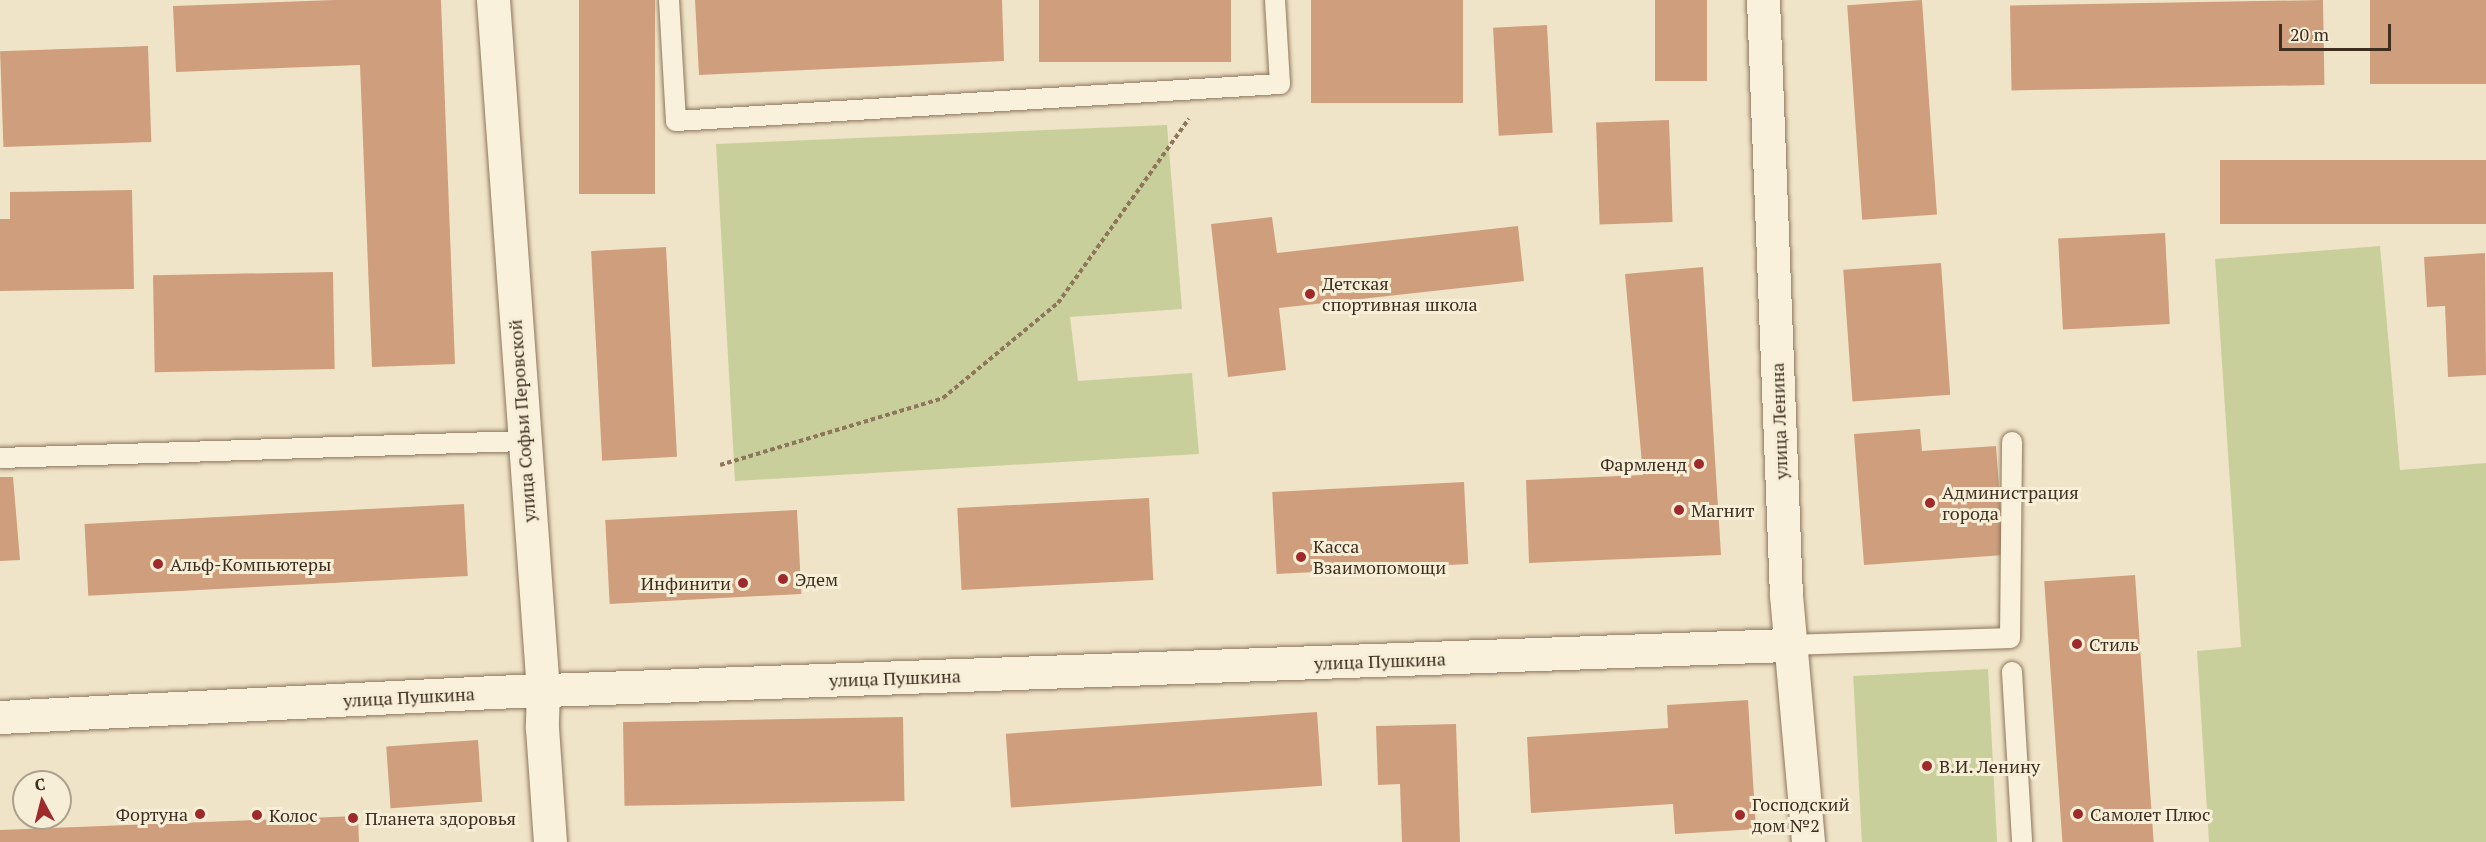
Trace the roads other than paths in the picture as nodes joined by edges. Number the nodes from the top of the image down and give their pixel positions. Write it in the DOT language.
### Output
graph roads {
  1 [pos="493,0"];
  2 [pos="669,0"];
  3 [pos="1275,0"];
  4 [pos="1763,0"];
  5 [pos="523,441"];
  6 [pos="2012,442"];
  7 [pos="0,458"];
  8 [pos="1790,645"];
  9 [pos="2012,672"];
  10 [pos="543,691"];
  11 [pos="0,717"];
  12 [pos="550,842"];
  13 [pos="1808,842"];
  14 [pos="2022,842"];
  1 -- 5 [label="street, улица Софьи Перовской"];
  2 -- 3 [label="lane"];
  4 -- 8 [label="street, улица Ленина"];
  5 -- 7 [label="lane"];
  5 -- 10 [label="street, улица Софьи Перовской"];
  6 -- 8 [label="lane"];
  8 -- 10 [label="street, улица Пушкина"];
  8 -- 13 [label="street, улица Ленина"];
  9 -- 14 [label="lane"];
  10 -- 11 [label="street, улица Пушкина"];
  10 -- 12 [label="street, улица Софьи Перовской"];
}
